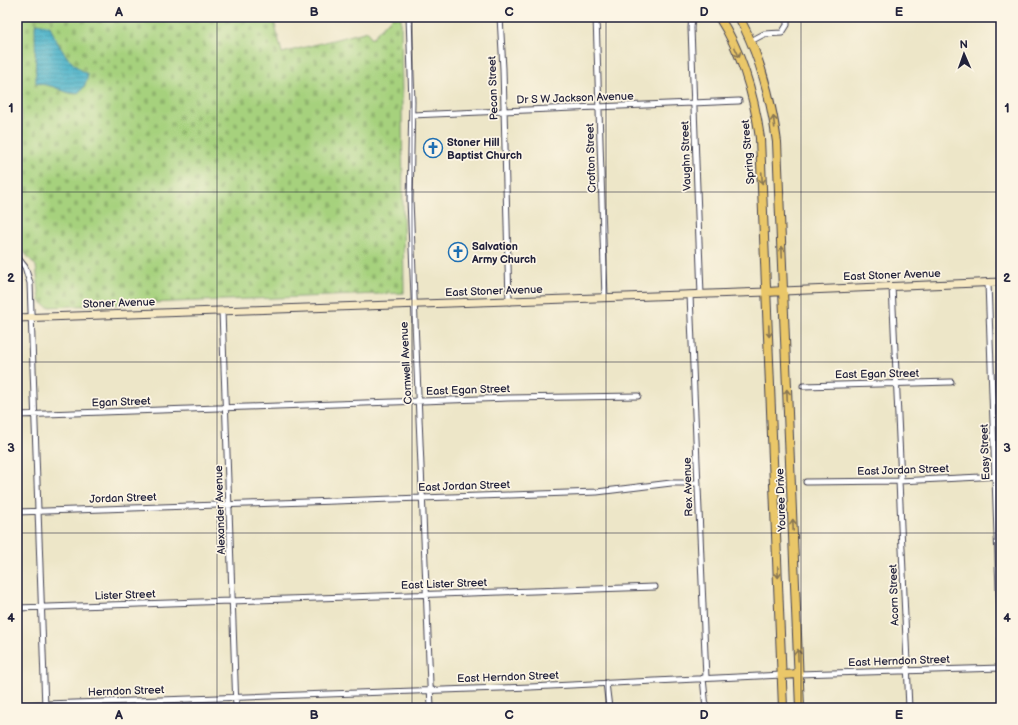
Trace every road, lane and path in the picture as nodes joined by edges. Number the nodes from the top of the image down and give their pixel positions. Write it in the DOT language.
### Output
graph roads {
  1 [pos="409,17"];
  2 [pos="500,17"];
  3 [pos="596,17"];
  4 [pos="692,17"];
  5 [pos="719,17"];
  6 [pos="739,17"];
  7 [pos="787,17"];
  8 [pos="751,41"];
  9 [pos="739,101"];
  10 [pos="694,102"];
  11 [pos="599,107"];
  12 [pos="504,111"];
  13 [pos="412,115"];
  14 [pos="17,257"];
  15 [pos="1001,282"];
  16 [pos="988,283"];
  17 [pos="892,286"];
  18 [pos="783,291"];
  19 [pos="767,292"];
  20 [pos="690,295"];
  21 [pos="701,295"];
  22 [pos="605,298"];
  23 [pos="509,302"];
  24 [pos="414,305"];
  25 [pos="222,311"];
  26 [pos="17,318"];
  27 [pos="31,318"];
  28 [pos="952,382"];
  29 [pos="896,384"];
  30 [pos="803,386"];
  31 [pos="638,396"];
  32 [pos="418,401"];
  33 [pos="226,408"];
  34 [pos="17,415"];
  35 [pos="35,415"];
  36 [pos="998,476"];
  37 [pos="900,481"];
  38 [pos="806,482"];
  39 [pos="698,483"];
  40 [pos="422,498"];
  41 [pos="230,504"];
  42 [pos="38,511"];
  43 [pos="17,512"];
  44 [pos="654,587"];
  45 [pos="426,594"];
  46 [pos="233,601"];
  47 [pos="42,607"];
  48 [pos="17,608"];
  49 [pos="1001,645"];
  50 [pos="1001,668"];
  51 [pos="907,671"];
  52 [pos="782,674"];
  53 [pos="798,674"];
  54 [pos="704,678"];
  55 [pos="606,683"];
  56 [pos="430,691"];
  57 [pos="235,698"];
  58 [pos="17,705"];
  59 [pos="45,706"];
  60 [pos="236,708"];
  61 [pos="431,708"];
  62 [pos="609,708"];
  63 [pos="706,708"];
  64 [pos="783,708"];
  65 [pos="800,708"];
  66 [pos="909,708"];
  1 -- 13 [label="street, Cornwell Avenue"];
  2 -- 12 [label="street, Pecan Street"];
  3 -- 11 [label="street, Crofton Street"];
  4 -- 10 [label="street, Vaughn Street"];
  5 -- 19 [label="main road, Spring Street, one-way"];
  6 -- 8 [label="main road"];
  7 -- 8 [label="street"];
  18 -- 8 [label="main road, one-way"];
  9 -- 10 [label="street, Dr S W Jackson Avenue"];
  10 -- 11 [label="street, Dr S W Jackson Avenue"];
  10 -- 21 [label="street, Vaughn Street"];
  11 -- 12 [label="street, Dr S W Jackson Avenue"];
  11 -- 22 [label="street, Crofton Street"];
  12 -- 13 [label="street, Dr S W Jackson Avenue"];
  12 -- 23 [label="street, Pecan Street"];
  13 -- 24 [label="street, Cornwell Avenue"];
  14 -- 27 [label="street"];
  15 -- 16 [label="street, East Stoner Avenue"];
  16 -- 17 [label="street, East Stoner Avenue"];
  16 -- 36 [label="street, Easy Street"];
  17 -- 18 [label="street, East Stoner Avenue"];
  17 -- 29 [label="street, Acorn Street"];
  18 -- 19 [label="main road"];
  53 -- 18 [label="main road, Youree Drive, one-way"];
  19 -- 21 [label="street, East Stoner Avenue"];
  19 -- 52 [label="main road, Youree Drive, one-way"];
  20 -- 21 [label="street, East Stoner Avenue"];
  20 -- 22 [label="street, East Stoner Avenue"];
  20 -- 39 [label="street, Rex Avenue"];
  22 -- 23 [label="street, East Stoner Avenue"];
  23 -- 24 [label="street, East Stoner Avenue"];
  24 -- 25 [label="street, East Stoner Avenue"];
  24 -- 32 [label="street, Cornwell Avenue"];
  25 -- 27 [label="street, Stoner Avenue"];
  25 -- 33 [label="street, Alexander Avenue"];
  26 -- 27 [label="street, Stoner Avenue"];
  27 -- 35 [label="street"];
  28 -- 29 [label="street, East Egan Street"];
  29 -- 30 [label="street, East Egan Street"];
  29 -- 37 [label="street, Acorn Street"];
  31 -- 32 [label="street, East Egan Street"];
  32 -- 33 [label="street, East Egan Street"];
  32 -- 40 [label="street, Cornwell Avenue"];
  33 -- 35 [label="street, Egan Street"];
  33 -- 41 [label="street, Alexander Avenue"];
  34 -- 35 [label="street, Egan Street"];
  35 -- 42 [label="street"];
  36 -- 37 [label="street, East Jordan Street"];
  36 -- 49 [label="street, Easy Street"];
  37 -- 38 [label="street, East Jordan Street"];
  37 -- 51 [label="street, Acorn Street"];
  39 -- 40 [label="street, East Jordan Street"];
  39 -- 54 [label="street, Rex Avenue"];
  40 -- 41 [label="street, East Jordan Street"];
  40 -- 45 [label="street, Cornwell Avenue"];
  41 -- 42 [label="street, Jordan Street"];
  41 -- 46 [label="street, Alexander Avenue"];
  42 -- 43 [label="street, Jordan Street"];
  42 -- 47 [label="street"];
  44 -- 45 [label="street, East Lister Street"];
  45 -- 46 [label="street, East Lister Street"];
  45 -- 56 [label="street, Cornwell Avenue"];
  46 -- 47 [label="street, Lister Street"];
  46 -- 57 [label="street, Alexander Avenue"];
  47 -- 48 [label="street, Lister Street"];
  47 -- 59 [label="street"];
  50 -- 51 [label="street, East Herndon Street"];
  51 -- 53 [label="street, East Herndon Street"];
  51 -- 66 [label="street, Acorn Street"];
  52 -- 53 [label="main road"];
  52 -- 54 [label="street, East Herndon Street"];
  52 -- 64 [label="main road, Youree Drive"];
  53 -- 65 [label="main road, Youree Drive"];
  54 -- 55 [label="street, East Herndon Street"];
  54 -- 63 [label="street, Rex Avenue"];
  55 -- 56 [label="street, East Herndon Street"];
  55 -- 62 [label="street"];
  56 -- 57 [label="street, East Herndon Street"];
  56 -- 61 [label="street, Cornwell Avenue"];
  57 -- 59 [label="street, Herndon Street"];
  57 -- 60 [label="street, Alexander Avenue"];
  58 -- 59 [label="street, Herndon Street"];
}
